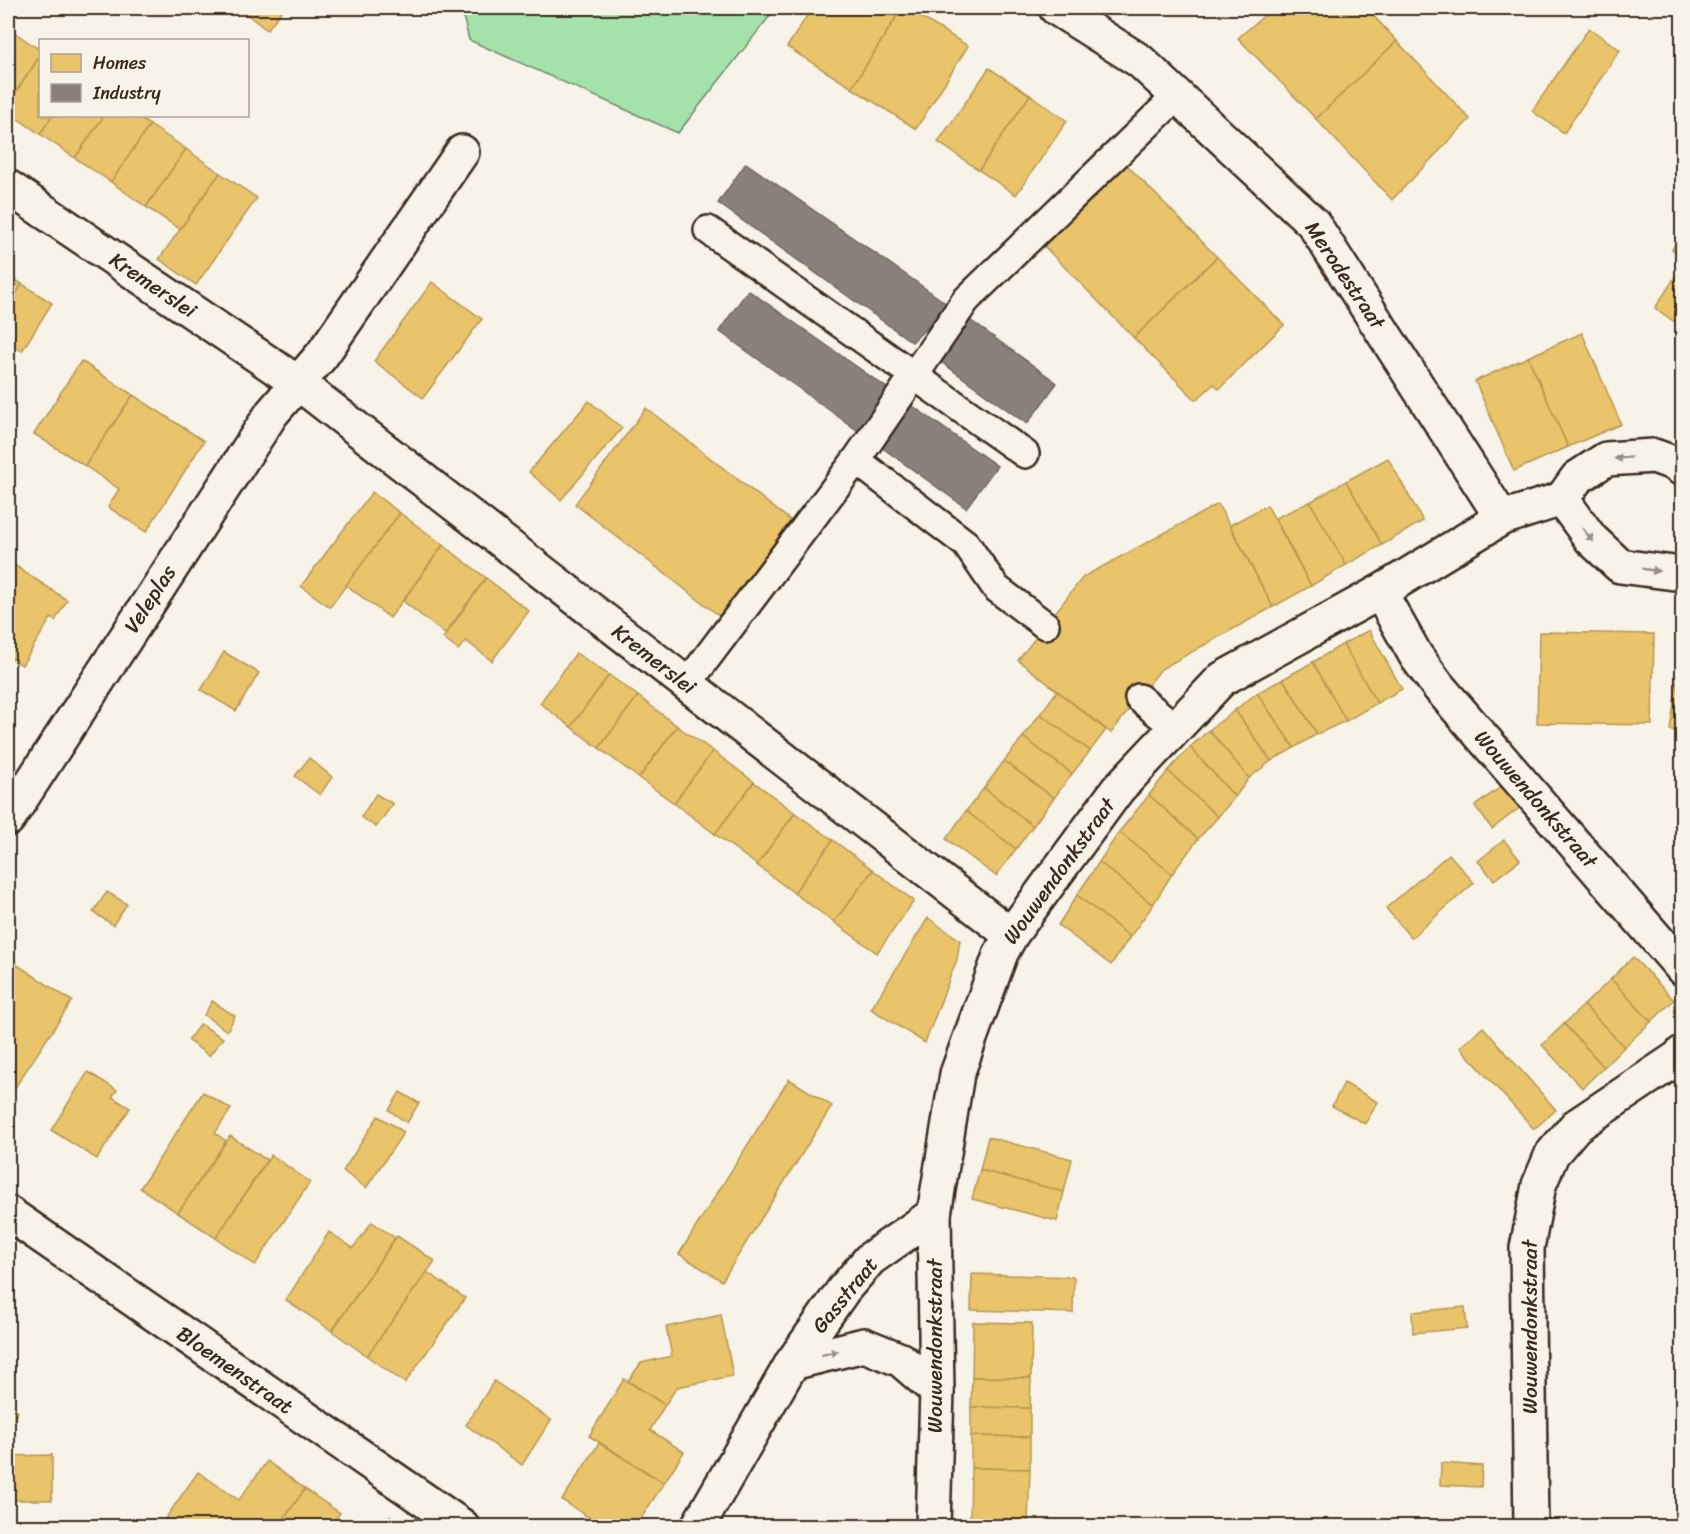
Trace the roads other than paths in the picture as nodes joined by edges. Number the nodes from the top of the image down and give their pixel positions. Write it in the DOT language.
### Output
graph roads {
  1 [pos="1056,8"];
  2 [pos="1177,96"];
  3 [pos="462,152"];
  4 [pos="8,187"];
  5 [pos="708,230"];
  6 [pos="915,376"];
  7 [pos="298,383"];
  8 [pos="1025,454"];
  9 [pos="856,460"];
  10 [pos="1681,465"];
  11 [pos="1562,499"];
  12 [pos="1502,518"];
  13 [pos="1683,574"];
  14 [pos="1380,592"];
  15 [pos="1046,626"];
  16 [pos="687,684"];
  17 [pos="1139,698"];
  18 [pos="1176,728"];
  19 [pos="8,819"];
  20 [pos="1011,935"];
  21 [pos="1683,968"];
  22 [pos="1683,1053"];
  23 [pos="8,1212"];
  24 [pos="934,1214"];
  25 [pos="792,1363"];
  26 [pos="937,1391"];
  27 [pos="462,1527"];
  28 [pos="698,1527"];
  29 [pos="933,1527"];
  30 [pos="1531,1527"];
  1 -- 2 [label="street, Merodestraat"];
  2 -- 6 [label="lane"];
  2 -- 12 [label="street, Merodestraat"];
  3 -- 7 [label="street"];
  4 -- 7 [label="street, Kremerslei"];
  5 -- 6 [label="lane"];
  6 -- 8 [label="lane"];
  6 -- 9 [label="lane"];
  7 -- 16 [label="street, Kremerslei"];
  7 -- 19 [label="street, Veleplas"];
  9 -- 15 [label="lane"];
  9 -- 16 [label="lane"];
  10 -- 11 [label="street, one-way"];
  11 -- 12 [label="street, Wouwendonkstraat"];
  11 -- 13 [label="street, one-way"];
  12 -- 14 [label="street, Wouwendonkstraat"];
  14 -- 18 [label="street, Wouwendonkstraat"];
  14 -- 21 [label="street, Wouwendonkstraat"];
  16 -- 20 [label="street, Kremerslei"];
  17 -- 18 [label="lane"];
  18 -- 20 [label="street, Wouwendonkstraat"];
  20 -- 24 [label="street, Wouwendonkstraat"];
  22 -- 30 [label="street, Wouwendonkstraat"];
  23 -- 27 [label="street, Bloemenstraat"];
  24 -- 25 [label="street, Gasstraat"];
  24 -- 26 [label="street, Wouwendonkstraat"];
  25 -- 26 [label="street, Gasstraat, one-way"];
  25 -- 28 [label="street, Gasstraat"];
  26 -- 29 [label="street, Wouwendonkstraat"];
}
